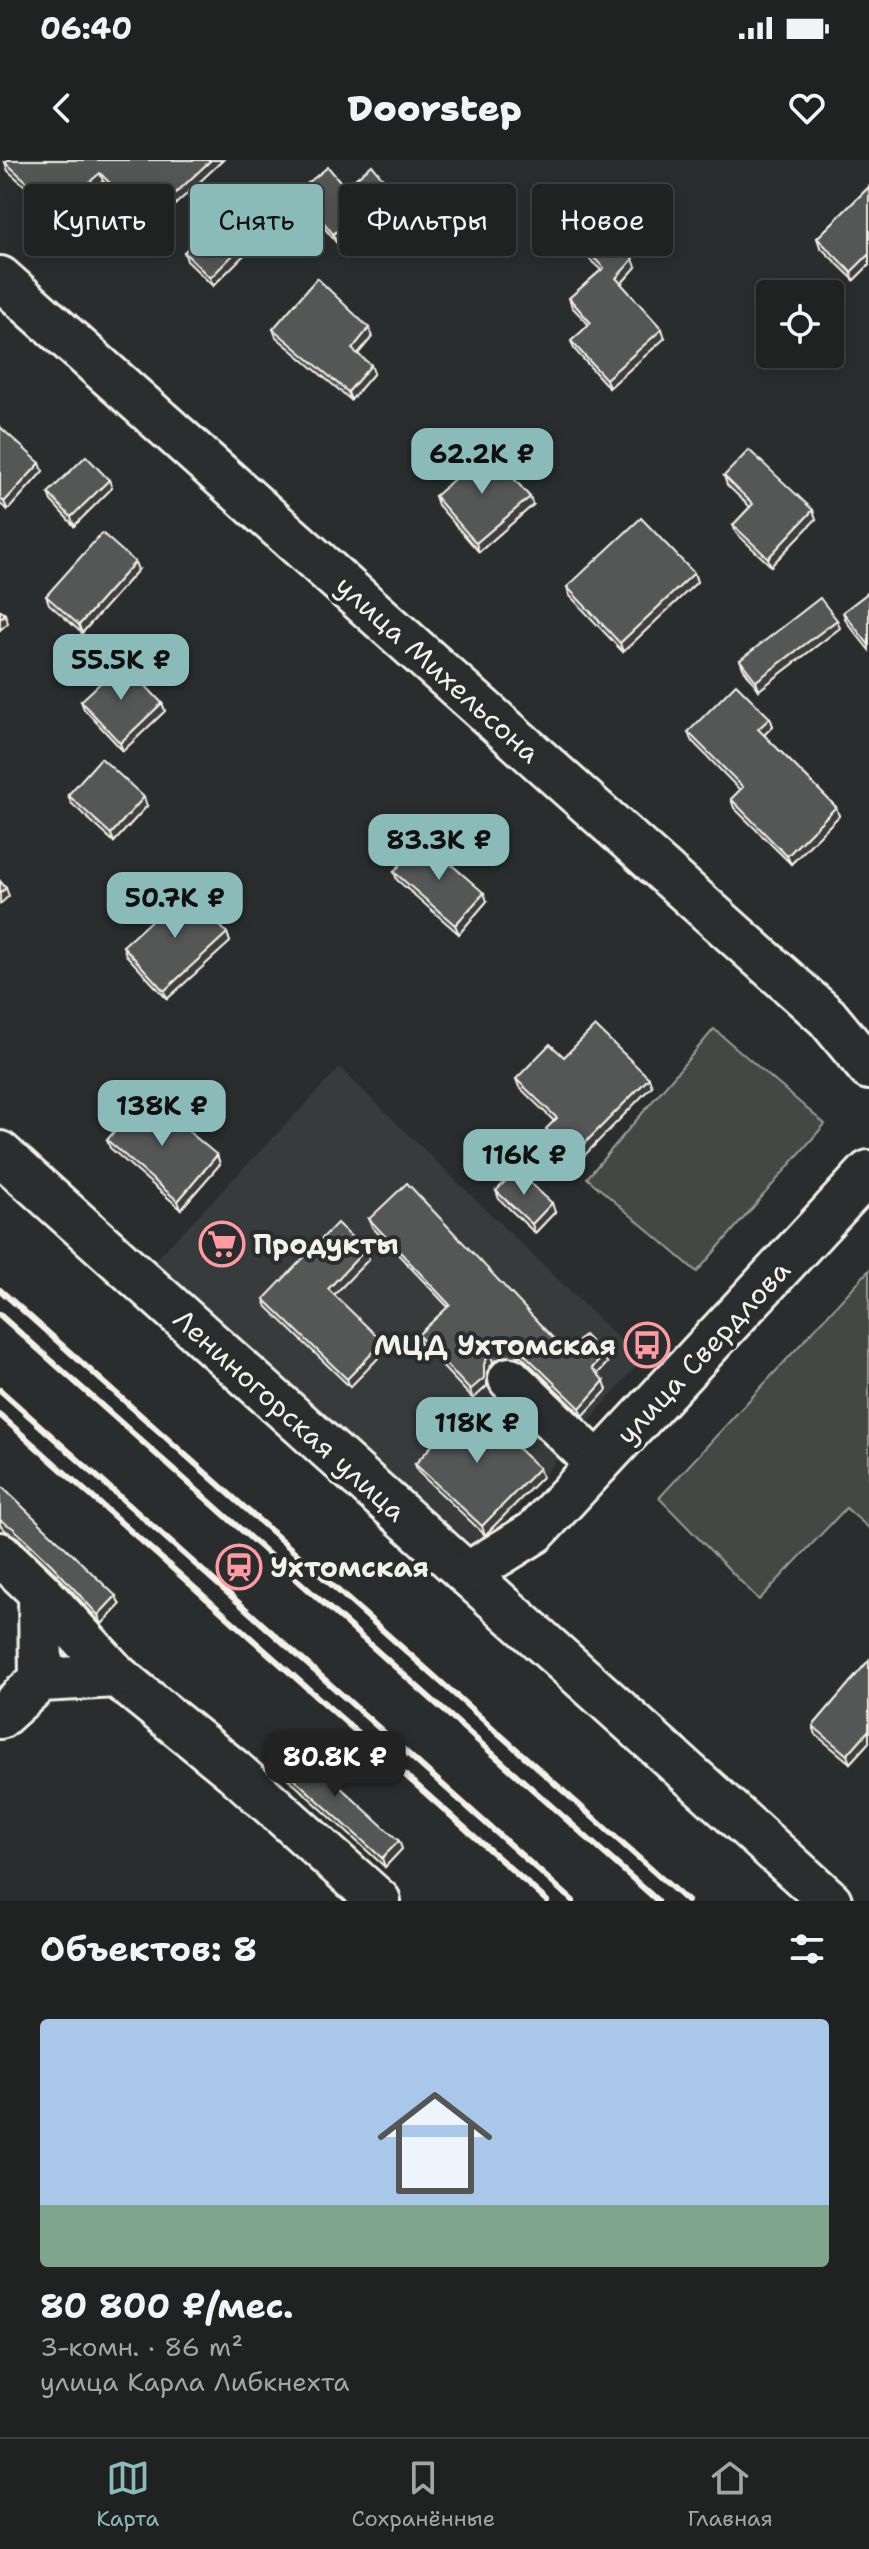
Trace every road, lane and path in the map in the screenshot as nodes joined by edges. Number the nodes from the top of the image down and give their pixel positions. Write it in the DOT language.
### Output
graph roads {
  1 [pos="0,278"];
  2 [pos="869,1068"];
  3 [pos="0,1153"];
  4 [pos="869,1172"];
  5 [pos="510,1379"];
  6 [pos="598,1464"];
  7 [pos="535,1532"];
  8 [pos="0,1554"];
  9 [pos="467,1574"];
  10 [pos="40,1592"];
  11 [pos="508,1610"];
  12 [pos="117,1676"];
  13 [pos="41,1680"];
  14 [pos="0,1717"];
  15 [pos="379,1901"];
  16 [pos="830,1901"];
  1 -- 2 [label="street, улица Михельсона"];
  3 -- 9 [label="street, Лениногорская улица"];
  4 -- 6 [label="street, улица Свердлова"];
  5 -- 6 [label="street"];
  6 -- 7 [label="street, улица Свердлова"];
  7 -- 9 [label="street, улица Свердлова"];
  7 -- 11 [label="street, улица Свердлова"];
  8 -- 10 [label="street"];
  9 -- 11 [label="street, Лениногорская улица"];
  10 -- 12 [label="street"];
  10 -- 13 [label="street"];
  11 -- 16 [label="street, Лениногорская улица"];
  12 -- 13 [label="street"];
  12 -- 15 [label="street"];
  13 -- 14 [label="street"];
}
